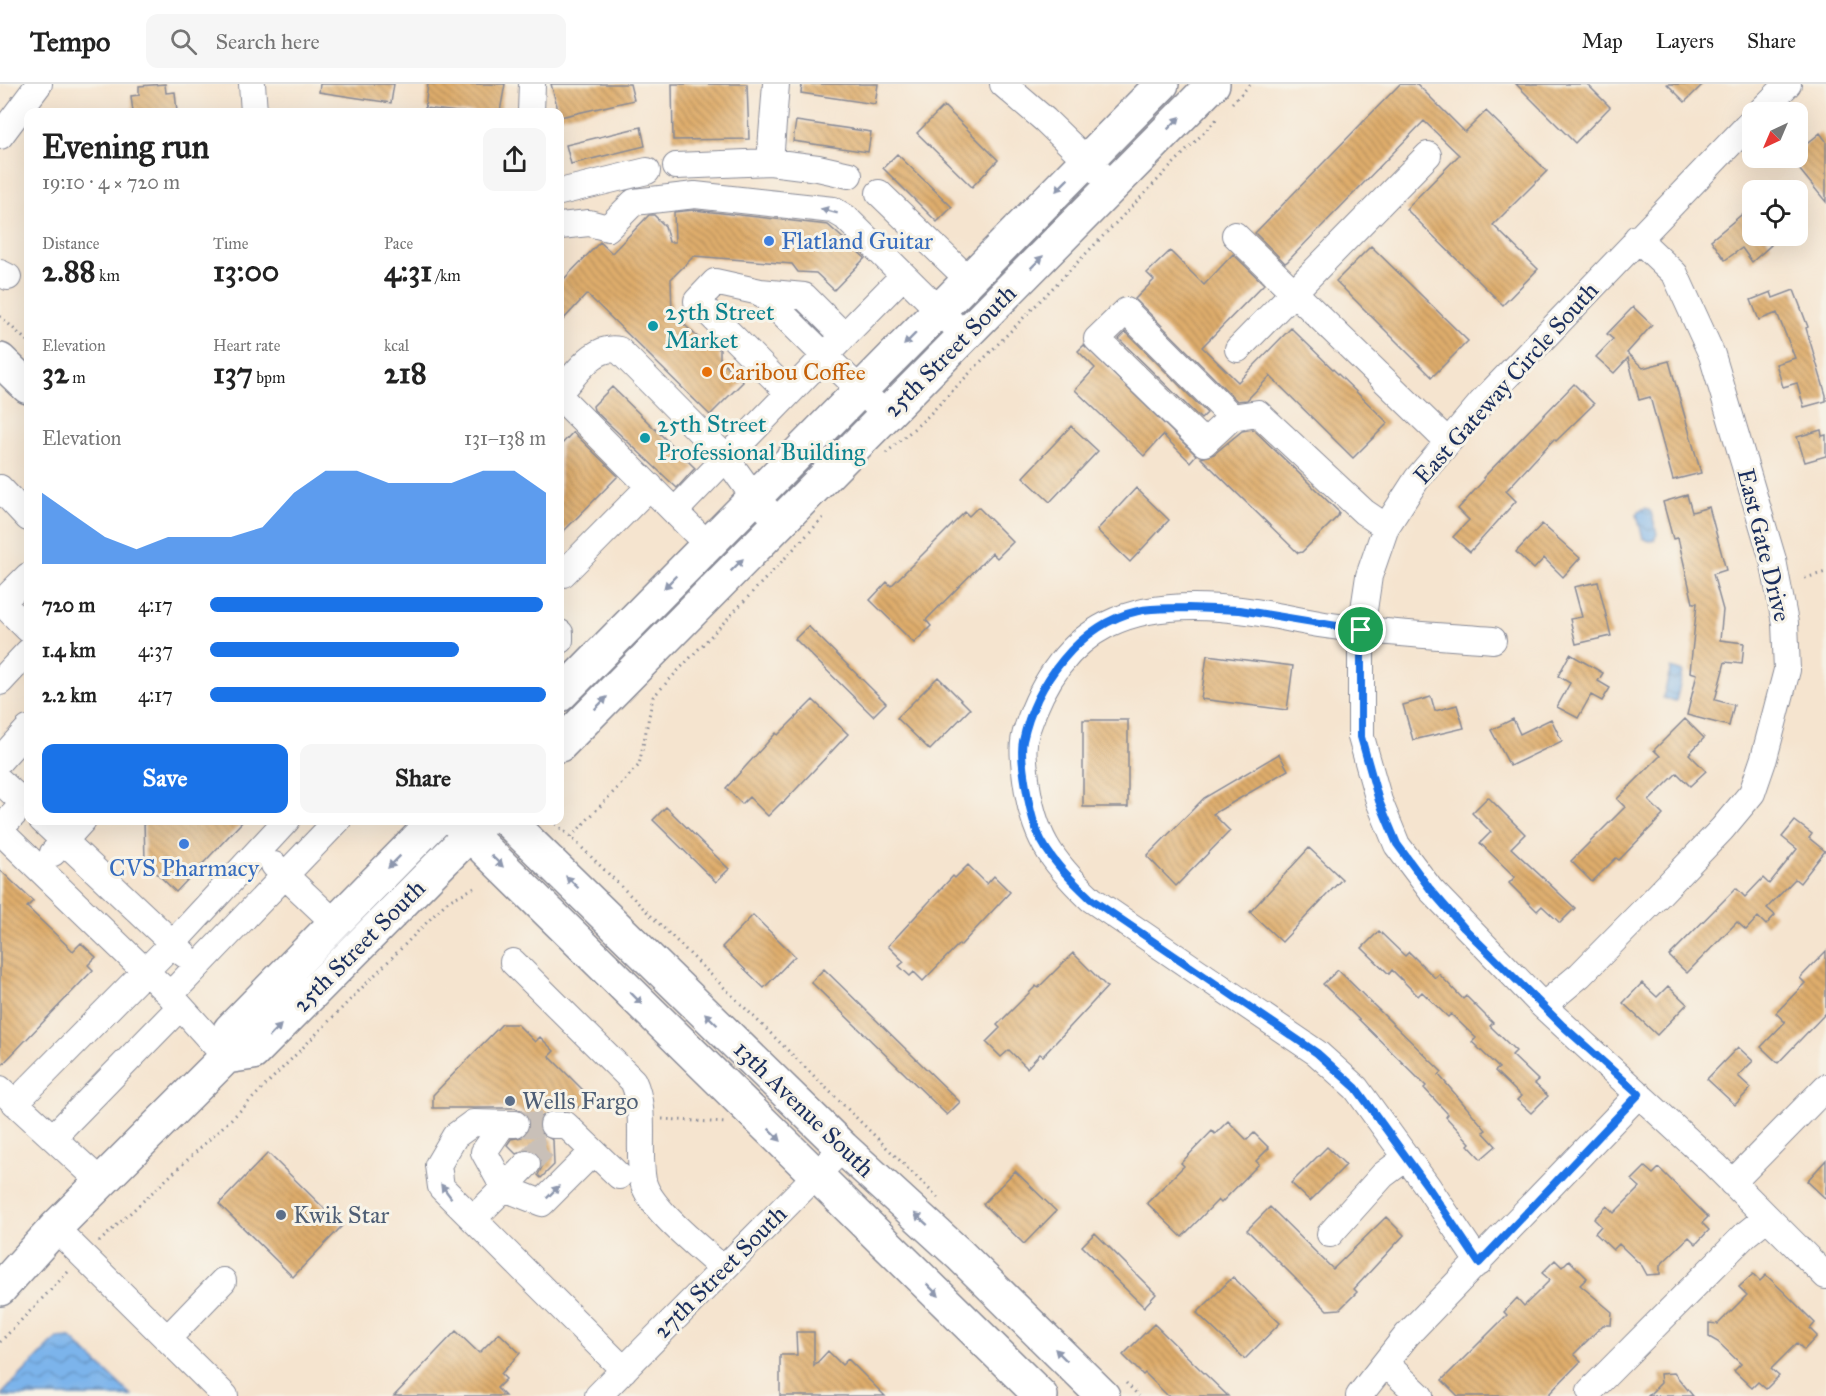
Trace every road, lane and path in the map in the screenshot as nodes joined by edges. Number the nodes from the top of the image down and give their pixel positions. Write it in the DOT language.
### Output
graph roads {
  1 [pos="252,84"];
  2 [pos="532,84"];
  3 [pos="776,84"];
  4 [pos="1003,84"];
  5 [pos="1162,84"];
  6 [pos="1251,84"];
  7 [pos="1788,84"];
  8 [pos="33,90"];
  9 [pos="1220,97"];
  10 [pos="1770,102"];
  11 [pos="254,108"];
  12 [pos="531,108"];
  13 [pos="1217,118"];
  14 [pos="1742,131"];
  15 [pos="0,136"];
  16 [pos="1428,155"];
  17 [pos="1087,160"];
  18 [pos="770,162"];
  19 [pos="676,166"];
  20 [pos="648,171"];
  21 [pos="849,175"];
  22 [pos="1113,186"];
  23 [pos="564,191"];
  24 [pos="879,193"];
  25 [pos="564,226"];
  26 [pos="1235,234"];
  27 [pos="1637,238"];
  28 [pos="903,276"];
  29 [pos="969,280"];
  30 [pos="760,292"];
  31 [pos="1293,293"];
  32 [pos="938,310"];
  33 [pos="0,315"];
  34 [pos="844,336"];
  35 [pos="965,336"];
  36 [pos="24,338"];
  37 [pos="1238,349"];
  38 [pos="825,356"];
  39 [pos="0,360"];
  40 [pos="24,383"];
  41 [pos="564,387"];
  42 [pos="859,390"];
  43 [pos="789,393"];
  44 [pos="564,401"];
  45 [pos="886,415"];
  46 [pos="1232,417"];
  47 [pos="1448,442"];
  48 [pos="726,458"];
  49 [pos="878,460"];
  50 [pos="650,486"];
  51 [pos="0,488"];
  52 [pos="754,496"];
  53 [pos="830,510"];
  54 [pos="675,511"];
  55 [pos="24,514"];
  56 [pos="779,522"];
  57 [pos="1386,527"];
  58 [pos="707,544"];
  59 [pos="564,572"];
  60 [pos="1826,572"];
  61 [pos="1805,578"];
  62 [pos="24,580"];
  63 [pos="1,603"];
  64 [pos="24,624"];
  65 [pos="1361,630"];
  66 [pos="1492,640"];
  67 [pos="24,656"];
  68 [pos="0,682"];
  69 [pos="564,691"];
  70 [pos="24,733"];
  71 [pos="564,741"];
  72 [pos="0,760"];
  73 [pos="0,781"];
  74 [pos="24,802"];
  75 [pos="24,813"];
  76 [pos="48,825"];
  77 [pos="78,825"];
  78 [pos="282,825"];
  79 [pos="333,825"];
  80 [pos="431,825"];
  81 [pos="470,825"];
  82 [pos="512,825"];
  83 [pos="556,825"];
  84 [pos="0,830"];
  85 [pos="571,837"];
  86 [pos="64,841"];
  87 [pos="260,850"];
  88 [pos="39,868"];
  89 [pos="285,875"];
  90 [pos="474,888"];
  91 [pos="335,923"];
  92 [pos="173,943"];
  93 [pos="513,962"];
  94 [pos="198,967"];
  95 [pos="145,971"];
  96 [pos="175,1001"];
  97 [pos="1543,1006"];
  98 [pos="226,1057"];
  99 [pos="1826,1087"];
  100 [pos="1639,1094"];
  101 [pos="8,1096"];
  102 [pos="640,1118"];
  103 [pos="726,1123"];
  104 [pos="553,1135"];
  105 [pos="52,1137"];
  106 [pos="586,1145"];
  107 [pos="843,1148"];
  108 [pos="1407,1157"];
  109 [pos="527,1164"];
  110 [pos="816,1175"];
  111 [pos="618,1176"];
  112 [pos="101,1182"];
  113 [pos="1732,1183"];
  114 [pos="504,1188"];
  115 [pos="944,1204"];
  116 [pos="1766,1218"];
  117 [pos="473,1220"];
  118 [pos="55,1228"];
  119 [pos="1330,1234"];
  120 [pos="84,1256"];
  121 [pos="1479,1263"];
  122 [pos="723,1269"];
  123 [pos="1826,1276"];
  124 [pos="223,1281"];
  125 [pos="0,1289"];
  126 [pos="168,1338"];
  127 [pos="0,1342"];
  128 [pos="1385,1363"];
  129 [pos="624,1370"];
  130 [pos="1112,1388"];
  131 [pos="1590,1391"];
  132 [pos="225,1396"];
  133 [pos="598,1396"];
  134 [pos="1041,1396"];
  135 [pos="1139,1396"];
  136 [pos="1359,1396"];
  137 [pos="1420,1396"];
  1 -- 11 [label="street"];
  2 -- 12 [label="street"];
  3 -- 18 [label="street"];
  4 -- 17 [label="street"];
  5 -- 17 [label="main road, 25th Street South"];
  6 -- 9 [label="path"];
  7 -- 10 [label="street"];
  8 -- 15 [label="street"];
  22 -- 9 [label="main road, 25th Street South, one-way"];
  13 -- 49 [label="path"];
  14 -- 27 [label="street, East Gateway Circle South"];
  16 -- 31 [label="street"];
  17 -- 22 [label="street"];
  17 -- 29 [label="main road, 25th Street South, one-way"];
  18 -- 19 [label="street"];
  18 -- 21 [label="street"];
  20 -- 23 [label="street"];
  35 -- 22 [label="main road, 25th Street South, one-way"];
  24 -- 29 [label="street"];
  28 -- 25 [label="street, one-way"];
  26 -- 31 [label="street"];
  27 -- 47 [label="street, East Gateway Circle South"];
  27 -- 97 [label="street, East Gate Drive"];
  28 -- 32 [label="street"];
  28 -- 34 [label="street"];
  29 -- 32 [label="main road, 25th Street South"];
  30 -- 34 [label="street"];
  30 -- 38 [label="street"];
  30 -- 43 [label="street"];
  31 -- 37 [label="street"];
  31 -- 47 [label="street"];
  32 -- 35 [label="street"];
  32 -- 42 [label="main road, 25th Street South, one-way"];
  33 -- 36 [label="path"];
  34 -- 38 [label="street"];
  35 -- 45 [label="main road, 25th Street South"];
  38 -- 42 [label="street"];
  38 -- 43 [label="street"];
  39 -- 40 [label="main road"];
  41 -- 48 [label="street"];
  42 -- 45 [label="street"];
  42 -- 52 [label="main road, 25th Street South"];
  43 -- 48 [label="street"];
  44 -- 50 [label="street"];
  45 -- 56 [label="main road, 25th Street South"];
  46 -- 46 [label="street"];
  46 -- 57 [label="street"];
  47 -- 57 [label="street, East Gateway Circle South"];
  48 -- 52 [label="street"];
  48 -- 54 [label="street"];
  50 -- 54 [label="street"];
  50 -- 59 [label="street"];
  51 -- 55 [label="street"];
  52 -- 56 [label="street"];
  52 -- 58 [label="main road, 25th Street South"];
  53 -- 85 [label="path"];
  54 -- 58 [label="street"];
  71 -- 56 [label="main road, 25th Street South, one-way"];
  57 -- 65 [label="street, East Gateway Circle South"];
  58 -- 69 [label="main road, 25th Street South, one-way"];
  60 -- 61 [label="path"];
  62 -- 63 [label="street"];
  63 -- 64 [label="street"];
  65 -- 66 [label="street"];
  65 -- 97 [label="street, East Gateway Circle South"];
  65 -- 108 [label="street"];
  67 -- 68 [label="street"];
  70 -- 72 [label="street"];
  73 -- 74 [label="street"];
  75 -- 84 [label="street"];
  76 -- 86 [label="street"];
  77 -- 86 [label="street"];
  78 -- 87 [label="street"];
  79 -- 89 [label="street"];
  80 -- 91 [label="main road, 25th Street South, one-way"];
  98 -- 81 [label="main road, 25th Street South, one-way"];
  81 -- 110 [label="main road, 13th Avenue South, one-way"];
  107 -- 82 [label="main road, 13th Avenue South, one-way"];
  83 -- 85 [label="path"];
  84 -- 88 [label="street"];
  85 -- 115 [label="path"];
  86 -- 88 [label="street"];
  86 -- 92 [label="street"];
  87 -- 89 [label="street"];
  87 -- 92 [label="street"];
  88 -- 95 [label="street"];
  89 -- 91 [label="street"];
  89 -- 94 [label="street"];
  90 -- 120 [label="path"];
  91 -- 98 [label="main road, 25th Street South"];
  92 -- 94 [label="street"];
  92 -- 95 [label="street"];
  93 -- 102 [label="street"];
  94 -- 96 [label="street"];
  95 -- 96 [label="street"];
  95 -- 101 [label="street"];
  96 -- 98 [label="street"];
  96 -- 105 [label="street"];
  97 -- 100 [label="street, East Gateway Circle South"];
  98 -- 112 [label="main road"];
  99 -- 113 [label="street"];
  100 -- 113 [label="street, East Gateway Circle South"];
  100 -- 121 [label="street"];
  101 -- 105 [label="street"];
  102 -- 103 [label="path"];
  102 -- 122 [label="street"];
  104 -- 106 [label="street"];
  105 -- 112 [label="street"];
  106 -- 111 [label="street"];
  114 -- 106 [label="street, one-way"];
  107 -- 110 [label="street, 27th Street South"];
  130 -- 107 [label="main road, 13th Avenue South, one-way"];
  108 -- 119 [label="street"];
  108 -- 121 [label="street"];
  109 -- 114 [label="street"];
  110 -- 122 [label="street, 27th Street South"];
  110 -- 134 [label="main road, 13th Avenue South, one-way"];
  112 -- 118 [label="main road"];
  113 -- 116 [label="street, East Gateway Circle South"];
  114 -- 117 [label="street"];
  117 -- 114 [label="street, one-way"];
  116 -- 123 [label="street, East Gateway Circle South"];
  116 -- 131 [label="street"];
  117 -- 129 [label="street"];
  118 -- 120 [label="street"];
  118 -- 125 [label="main road"];
  120 -- 126 [label="street"];
  120 -- 127 [label="path"];
  121 -- 128 [label="street"];
  122 -- 129 [label="street, 27th Street South"];
  124 -- 126 [label="street"];
  126 -- 132 [label="street"];
  128 -- 136 [label="street"];
  128 -- 137 [label="street"];
  129 -- 133 [label="street, 27th Street South"];
  130 -- 135 [label="path"];
}
